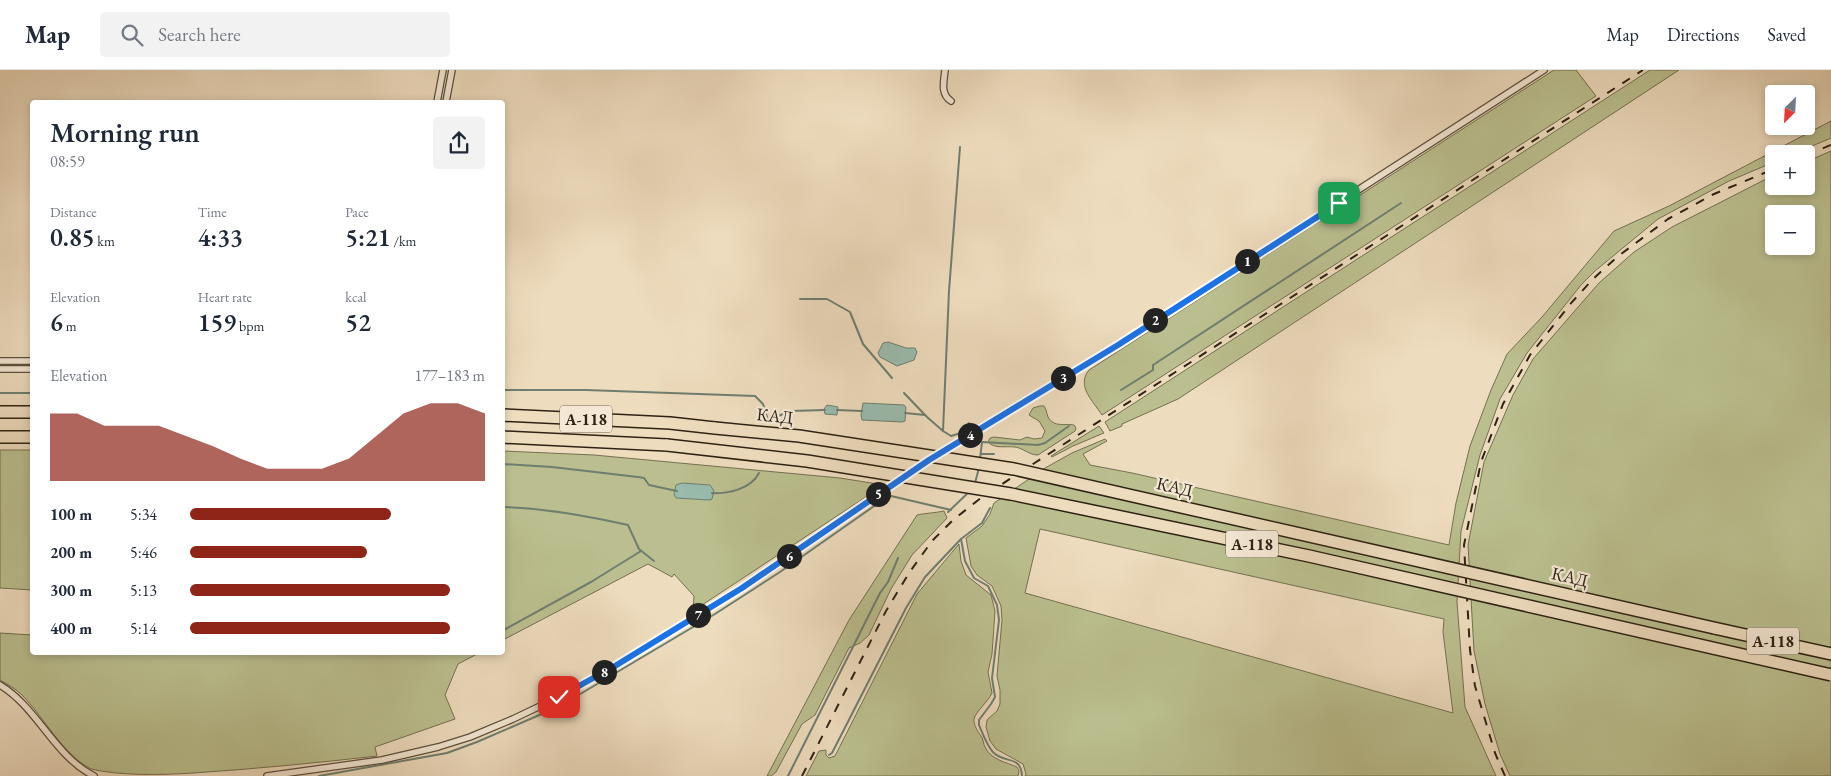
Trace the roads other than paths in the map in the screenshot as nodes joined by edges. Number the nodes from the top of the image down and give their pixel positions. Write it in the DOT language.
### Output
graph roads {
  1 [pos="443,70"];
  2 [pos="452,70"];
  3 [pos="945,70"];
  4 [pos="1544,70"];
  5 [pos="437,100"];
  6 [pos="446,100"];
  7 [pos="951,101"];
  8 [pos="0,361"];
  9 [pos="30,362"];
  10 [pos="0,369"];
  11 [pos="30,369"];
  12 [pos="0,412"];
  13 [pos="30,412"];
  14 [pos="505,415"];
  15 [pos="30,437"];
  16 [pos="505,437"];
  17 [pos="0,438"];
  18 [pos="1831,654"];
  19 [pos="1831,675"];
  20 [pos="0,685"];
  21 [pos="94,776"];
  22 [pos="267,776"];
  1 -- 5 [label="street"];
  2 -- 6 [label="street"];
  3 -- 7 [label="street"];
  4 -- 22 [label="street"];
  8 -- 9 [label="street"];
  10 -- 11 [label="street"];
  12 -- 13 [label="highway"];
  14 -- 18 [label="highway, КАД / А-118, bridge"];
  15 -- 17 [label="highway"];
  16 -- 19 [label="highway, А-118, bridge"];
  20 -- 21 [label="street"];
}
